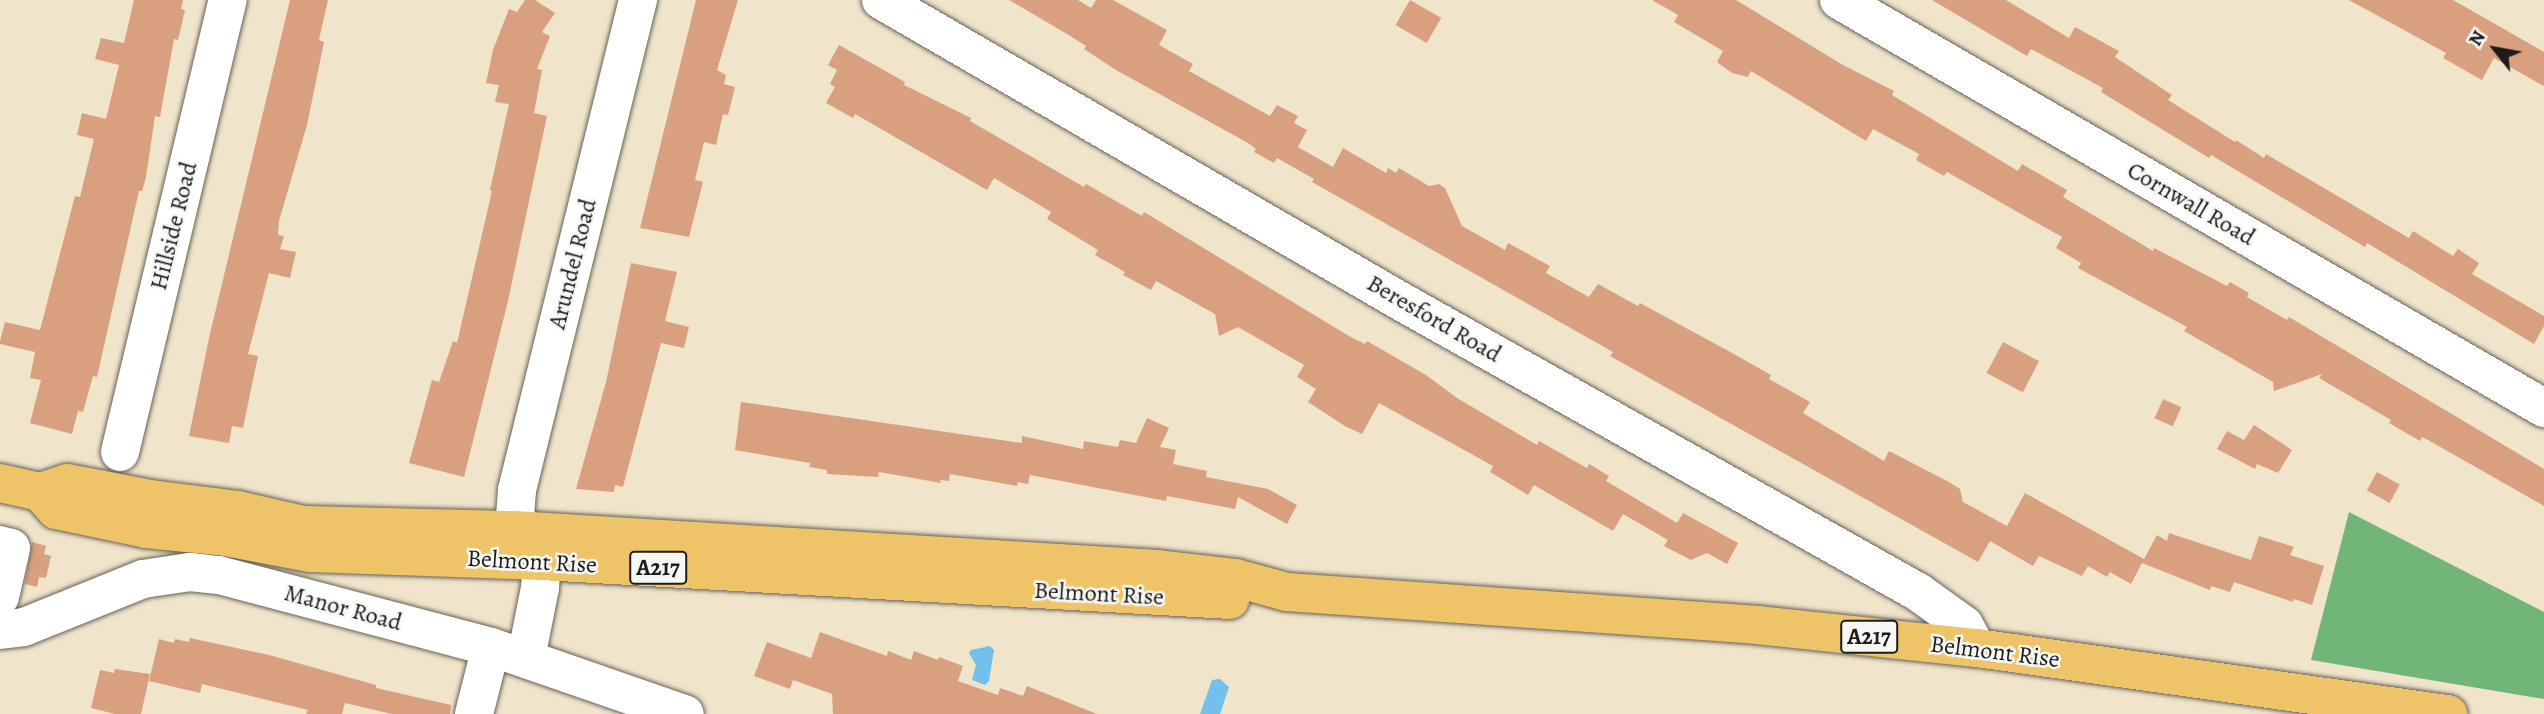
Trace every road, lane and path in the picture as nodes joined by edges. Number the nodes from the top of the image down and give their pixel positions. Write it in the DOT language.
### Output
graph roads {
  1 [pos="229,0"];
  2 [pos="638,0"];
  3 [pos="881,0"];
  4 [pos="1839,0"];
  5 [pos="2544,408"];
  6 [pos="120,452"];
  7 [pos="0,483"];
  8 [pos="40,492"];
  9 [pos="514,530"];
  10 [pos="0,545"];
  11 [pos="542,561"];
  12 [pos="1287,592"];
  13 [pos="0,597"];
  14 [pos="0,630"];
  15 [pos="1977,648"];
  16 [pos="509,652"];
  17 [pos="474,714"];
  18 [pos="685,714"];
  19 [pos="2448,714"];
  1 -- 6 [label="street, Hillside Road"];
  2 -- 9 [label="street, Arundel Road"];
  3 -- 15 [label="street, Beresford Road"];
  4 -- 5 [label="street, Cornwall Road"];
  7 -- 8 [label="highway, Belmont Rise / A217"];
  8 -- 9 [label="highway, Belmont Rise / A217"];
  8 -- 11 [label="highway, Belmont Rise / A217"];
  9 -- 12 [label="highway, Belmont Rise / A217"];
  10 -- 13 [label="street"];
  11 -- 12 [label="highway, Belmont Rise / A217"];
  11 -- 16 [label="street"];
  12 -- 15 [label="highway, Belmont Rise / A217"];
  14 -- 16 [label="street, Manor Road"];
  15 -- 19 [label="highway, Belmont Rise / A217"];
  16 -- 17 [label="street"];
  16 -- 18 [label="street, Manor Road"];
}
